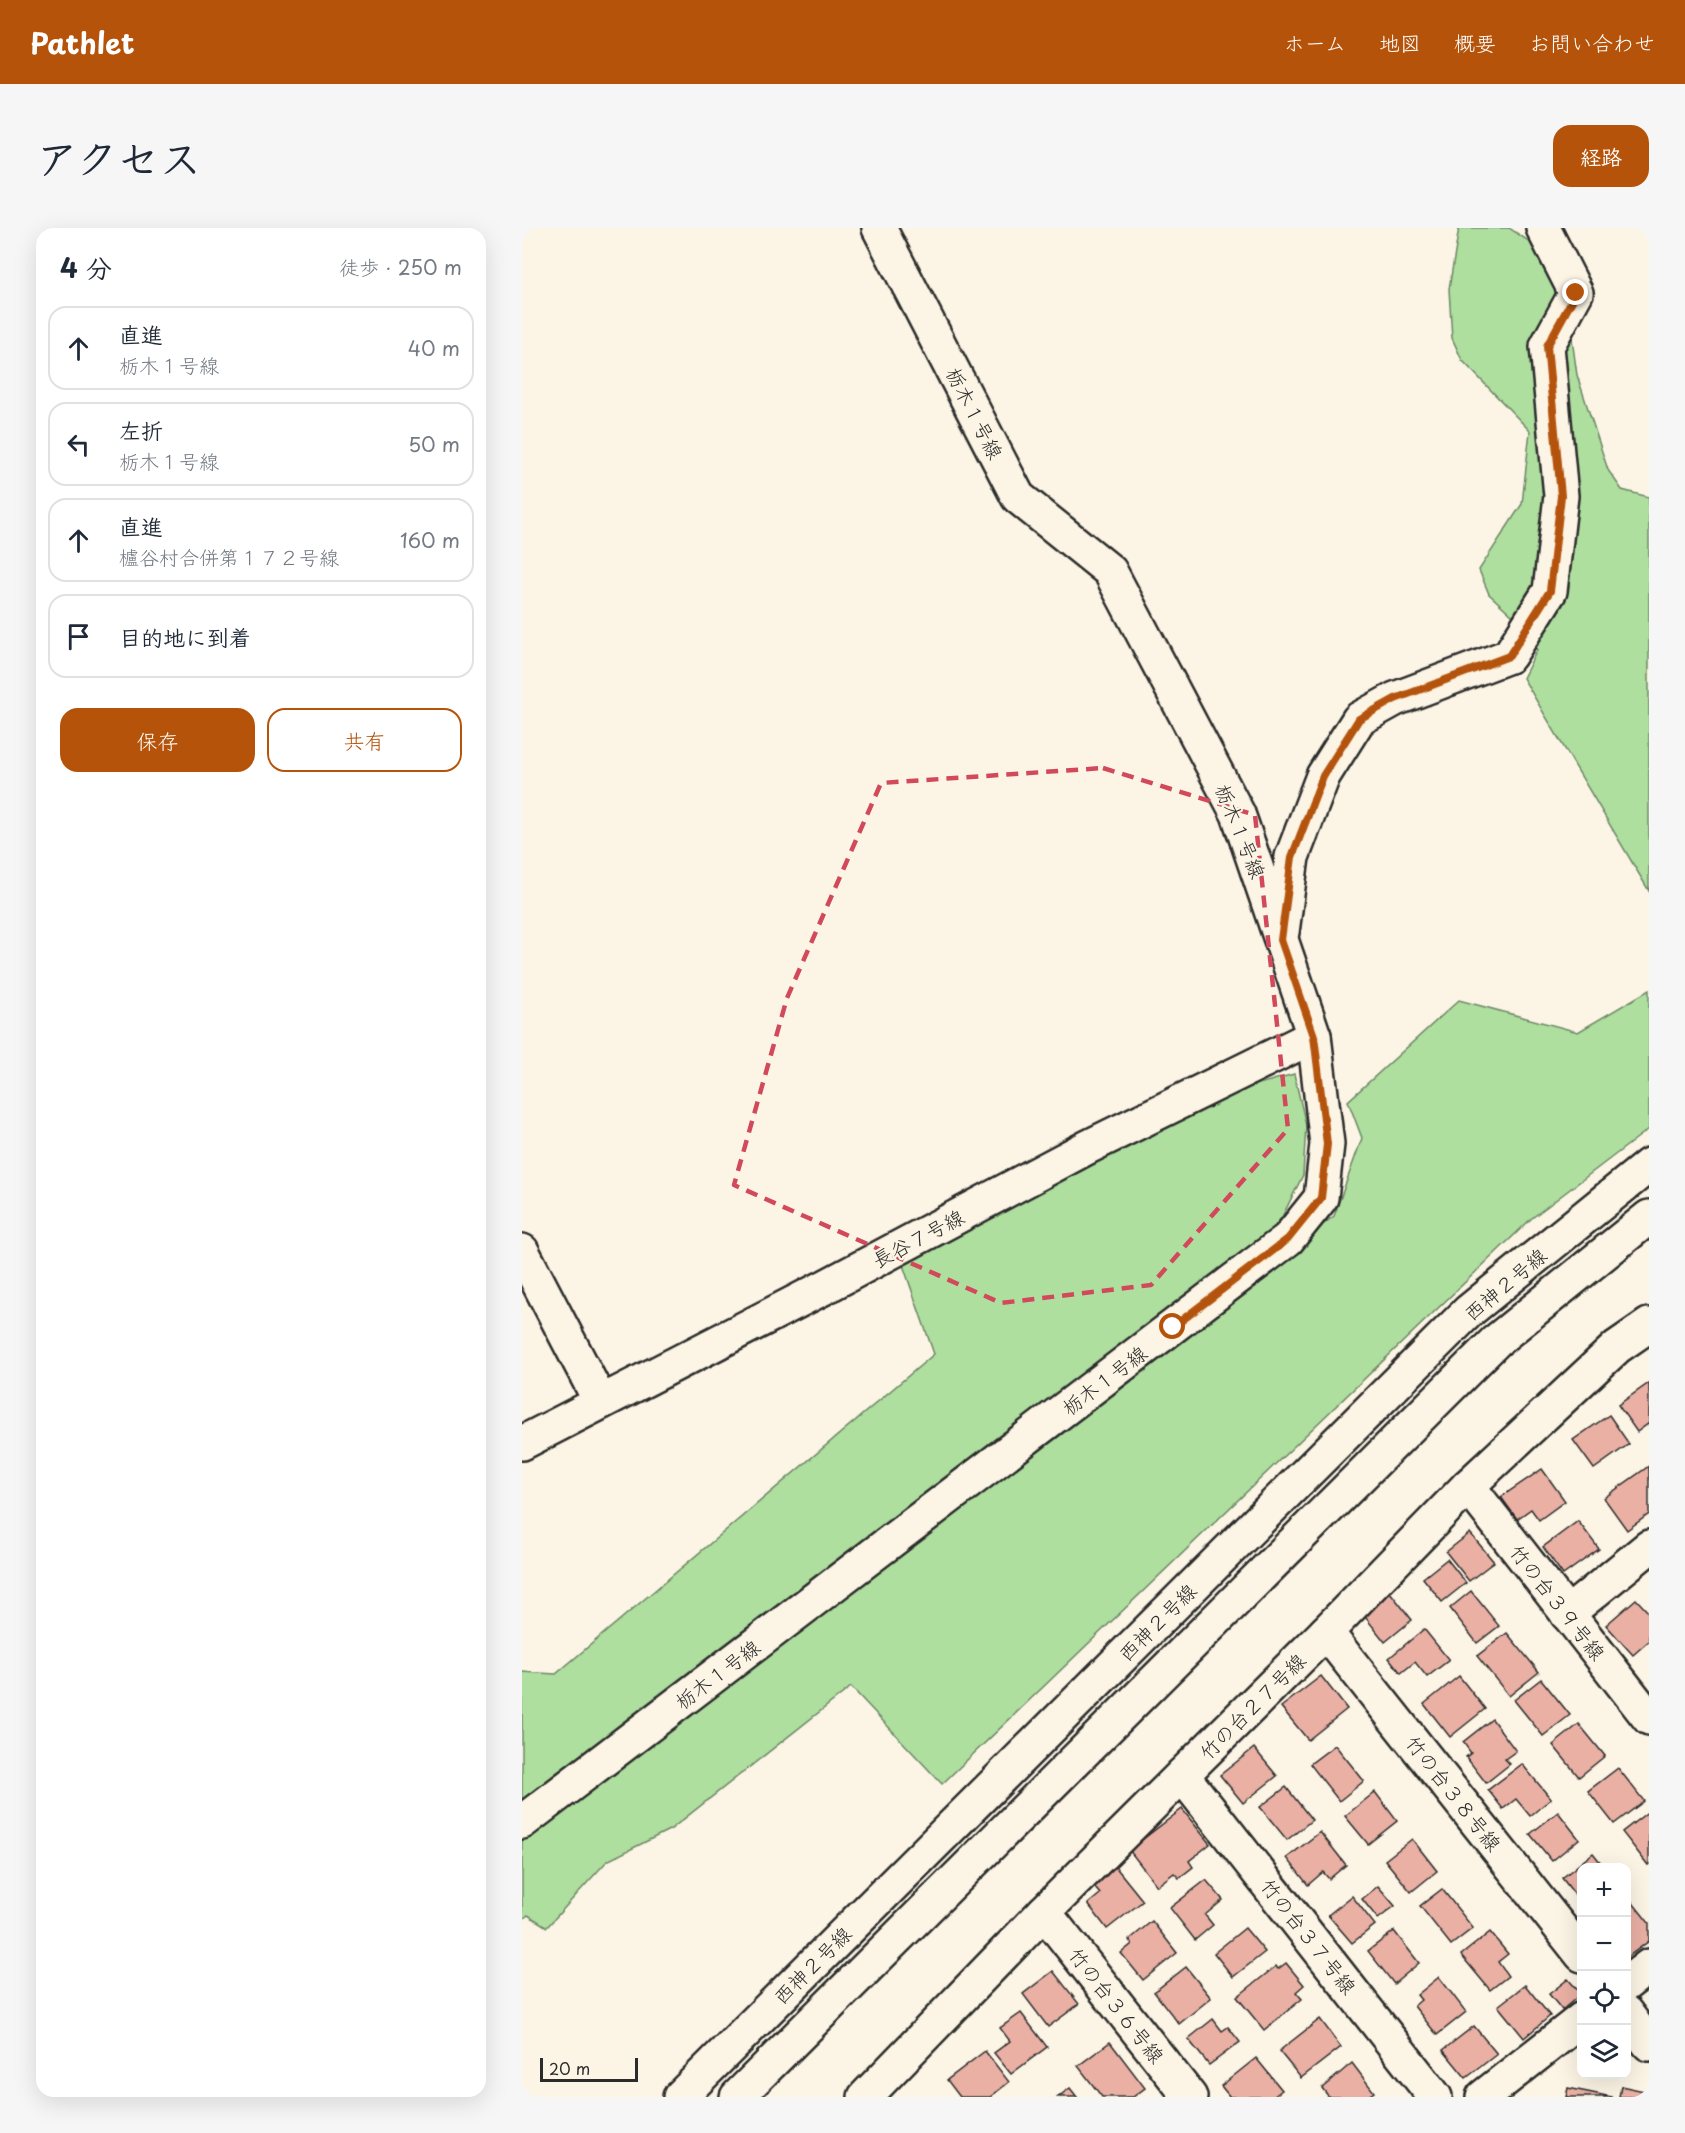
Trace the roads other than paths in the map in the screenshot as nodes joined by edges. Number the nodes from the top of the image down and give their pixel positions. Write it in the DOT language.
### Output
graph roads {
  1 [pos="879,228"];
  2 [pos="1543,228"];
  3 [pos="1281,940"];
  4 [pos="1314,1036"];
  5 [pos="1649,1165"];
  6 [pos="1649,1217"];
  7 [pos="522,1251"];
  8 [pos="1649,1324"];
  9 [pos="600,1401"];
  10 [pos="522,1443"];
  11 [pos="1468,1486"];
  12 [pos="1649,1547"];
  13 [pos="1568,1614"];
  14 [pos="1326,1632"];
  15 [pos="1649,1718"];
  16 [pos="1182,1775"];
  17 [pos="522,1822"];
  18 [pos="1044,1912"];
  19 [pos="1577,1950"];
  20 [pos="1649,1966"];
  21 [pos="1631,1980"];
  22 [pos="1631,2020"];
  23 [pos="1577,2022"];
  24 [pos="1649,2044"];
  25 [pos="1181,2094"];
  26 [pos="680,2097"];
  27 [pos="737,2097"];
  28 [pos="865,2097"];
  29 [pos="1435,2097"];
  30 [pos="1483,2097"];
  1 -- 3 [label="street, 栃木１号線"];
  2 -- 3 [label="street"];
  3 -- 4 [label="street, 栃木１号線"];
  4 -- 9 [label="street, 長谷７号線"];
  4 -- 17 [label="street, 栃木１号線"];
  5 -- 26 [label="street, 西神２号線"];
  6 -- 27 [label="street, 西神２号線"];
  7 -- 9 [label="street"];
  8 -- 11 [label="street, 竹の台２７号線"];
  9 -- 10 [label="street, 長谷７号線"];
  11 -- 13 [label="street, 竹の台３９号線"];
  11 -- 14 [label="street, 竹の台２７号線"];
  12 -- 13 [label="street"];
  13 -- 15 [label="street, 竹の台３９号線"];
  14 -- 16 [label="street, 竹の台２７号線"];
  14 -- 19 [label="street, 竹の台３８号線"];
  16 -- 18 [label="street, 竹の台２７号線"];
  16 -- 29 [label="street, 竹の台３７号線"];
  18 -- 25 [label="street, 竹の台３６号線"];
  18 -- 28 [label="street, 竹の台２７号線"];
  20 -- 21 [label="street"];
  22 -- 24 [label="street"];
  23 -- 30 [label="street"];
}
